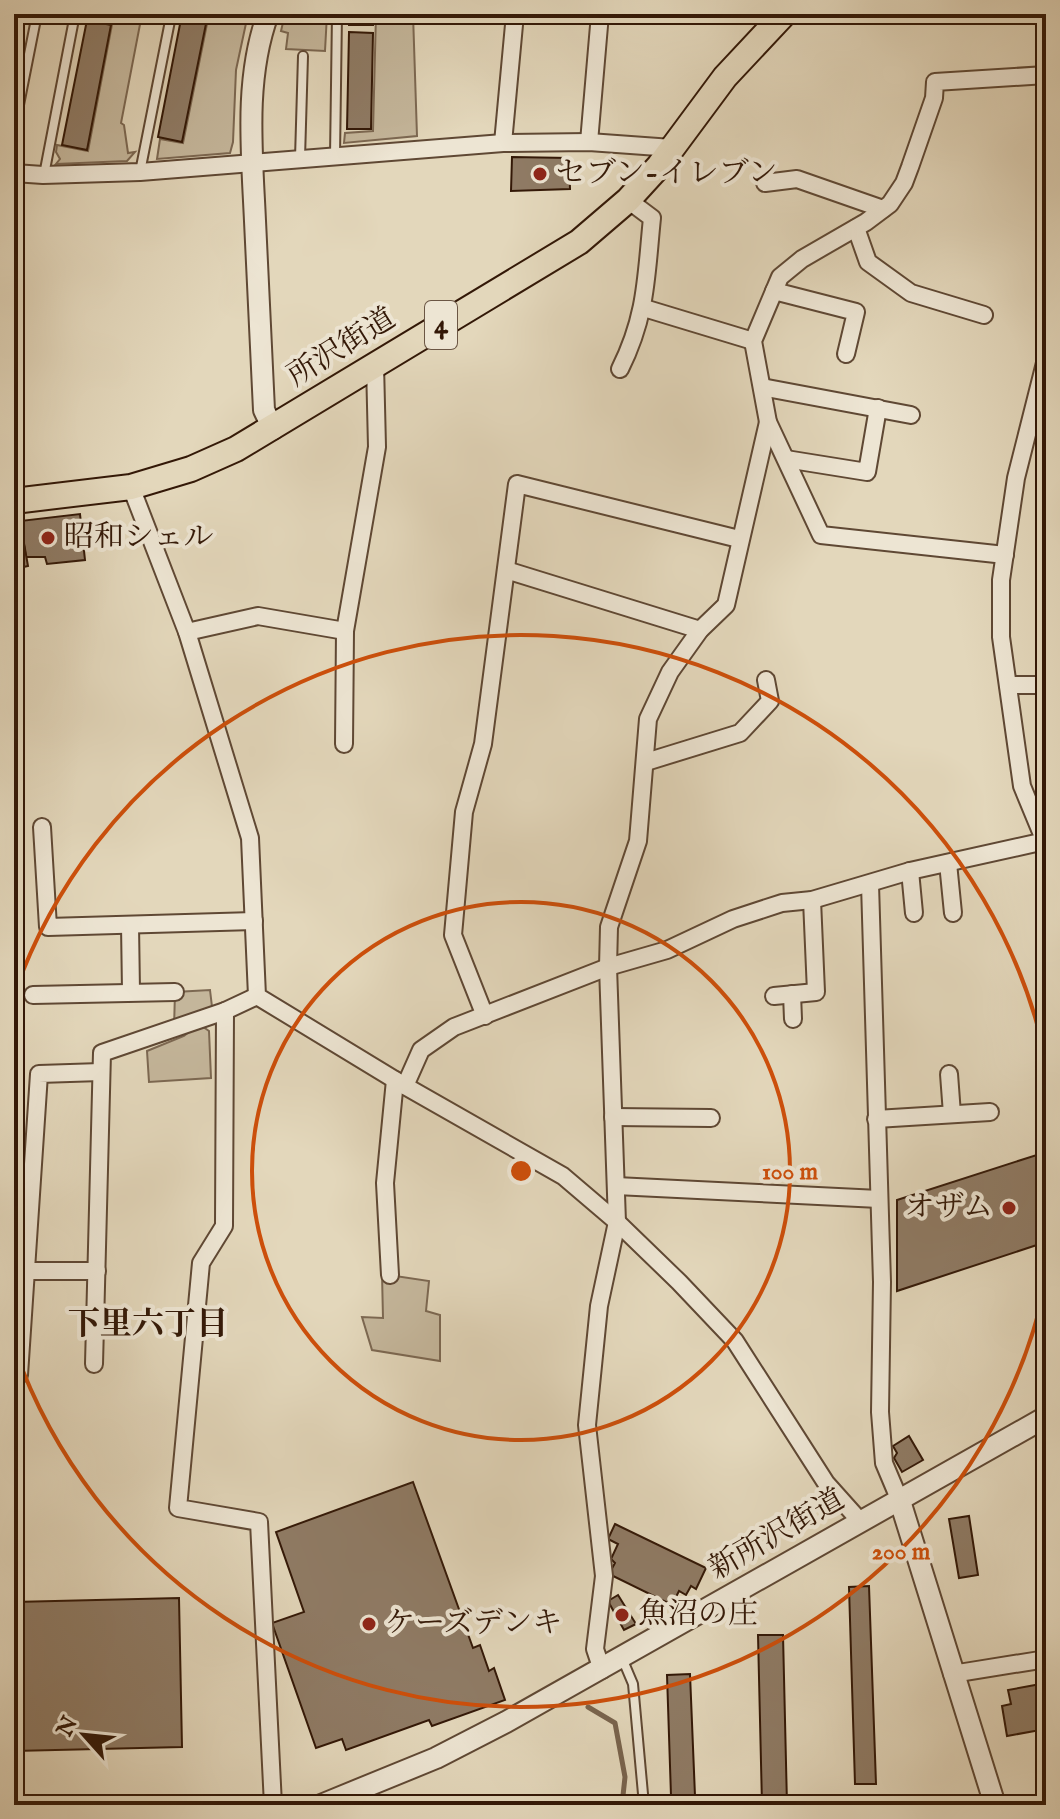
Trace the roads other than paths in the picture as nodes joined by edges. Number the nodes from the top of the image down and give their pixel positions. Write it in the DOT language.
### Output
graph roads {
  1 [pos="37,14"];
  2 [pos="75,14"];
  3 [pos="268,14"];
  4 [pos="337,14"];
  5 [pos="515,14"];
  6 [pos="600,14"];
  7 [pos="784,14"];
  8 [pos="170,21"];
  9 [pos="303,56"];
  10 [pos="1046,75"];
  11 [pos="14,130"];
  12 [pos="589,142"];
  13 [pos="503,143"];
  14 [pos="672,148"];
  15 [pos="335,156"];
  16 [pos="300,159"];
  17 [pos="253,163"];
  18 [pos="140,172"];
  19 [pos="14,173"];
  20 [pos="43,175"];
  21 [pos="765,183"];
  22 [pos="628,200"];
  23 [pos="883,209"];
  24 [pos="856,228"];
  25 [pos="774,291"];
  26 [pos="644,308"];
  27 [pos="984,315"];
  28 [pos="753,341"];
  29 [pos="846,354"];
  30 [pos="1046,359"];
  31 [pos="375,364"];
  32 [pos="620,369"];
  33 [pos="762,387"];
  34 [pos="878,408"];
  35 [pos="911,415"];
  36 [pos="768,422"];
  37 [pos="273,429"];
  38 [pos="786,459"];
  39 [pos="131,487"];
  40 [pos="14,501"];
  41 [pos="739,539"];
  42 [pos="1005,555"];
  43 [pos="506,570"];
  44 [pos="700,630"];
  45 [pos="345,631"];
  46 [pos="187,632"];
  47 [pos="766,680"];
  48 [pos="1008,685"];
  49 [pos="1046,685"];
  50 [pos="344,744"];
  51 [pos="646,762"];
  52 [pos="42,827"];
  53 [pos="1045,843"];
  54 [pos="948,863"];
  55 [pos="910,871"];
  56 [pos="870,884"];
  57 [pos="812,900"];
  58 [pos="914,913"];
  59 [pos="953,913"];
  60 [pos="254,921"];
  61 [pos="130,925"];
  62 [pos="608,967"];
  63 [pos="131,991"];
  64 [pos="175,992"];
  65 [pos="792,994"];
  66 [pos="33,995"];
  67 [pos="257,996"];
  68 [pos="774,996"];
  69 [pos="225,1011"];
  70 [pos="485,1016"];
  71 [pos="793,1019"];
  72 [pos="101,1072"];
  73 [pos="949,1074"];
  74 [pos="400,1083"];
  75 [pos="990,1112"];
  76 [pos="952,1114"];
  77 [pos="613,1117"];
  78 [pos="711,1118"];
  79 [pos="876,1119"];
  80 [pos="616,1186"];
  81 [pos="879,1199"];
  82 [pos="617,1222"];
  83 [pos="21,1271"];
  84 [pos="97,1271"];
  85 [pos="390,1275"];
  86 [pos="94,1364"];
  87 [pos="19,1375"];
  88 [pos="1046,1417"];
  89 [pos="900,1501"];
  90 [pos="860,1521"];
  91 [pos="622,1658"];
  92 [pos="1046,1659"];
  93 [pos="602,1670"];
  94 [pos="952,1674"];
  95 [pos="273,1805"];
  96 [pos="321,1805"];
  97 [pos="644,1805"];
  98 [pos="995,1805"];
  1 -- 11 [label="lane"];
  2 -- 20 [label="lane"];
  3 -- 17 [label="street"];
  4 -- 15 [label="lane"];
  5 -- 13 [label="street"];
  6 -- 12 [label="street"];
  7 -- 14 [label="main road, 所沢街道 / 4"];
  8 -- 18 [label="lane"];
  9 -- 16 [label="lane"];
  10 -- 23 [label="street"];
  12 -- 13 [label="street"];
  12 -- 14 [label="street"];
  13 -- 15 [label="street"];
  14 -- 22 [label="main road, 所沢街道 / 4"];
  15 -- 16 [label="street"];
  16 -- 17 [label="street"];
  17 -- 18 [label="street"];
  17 -- 37 [label="street"];
  18 -- 20 [label="street"];
  19 -- 20 [label="street"];
  21 -- 23 [label="street"];
  22 -- 26 [label="street"];
  22 -- 31 [label="main road, 所沢街道 / 4"];
  23 -- 24 [label="street"];
  24 -- 25 [label="street"];
  24 -- 27 [label="street"];
  25 -- 28 [label="street"];
  25 -- 29 [label="street"];
  26 -- 28 [label="street"];
  26 -- 32 [label="street"];
  28 -- 33 [label="street"];
  30 -- 42 [label="street"];
  31 -- 37 [label="main road, 所沢街道 / 4"];
  31 -- 45 [label="street"];
  33 -- 34 [label="street"];
  33 -- 36 [label="street"];
  34 -- 35 [label="street"];
  34 -- 38 [label="street"];
  36 -- 38 [label="street"];
  36 -- 41 [label="street"];
  37 -- 39 [label="main road, 所沢街道 / 4"];
  38 -- 42 [label="street"];
  39 -- 40 [label="main road, 所沢街道 / 4"];
  39 -- 46 [label="street"];
  41 -- 43 [label="street"];
  41 -- 44 [label="street"];
  42 -- 48 [label="street"];
  43 -- 44 [label="street"];
  43 -- 70 [label="street"];
  44 -- 51 [label="street"];
  45 -- 46 [label="street"];
  45 -- 50 [label="street"];
  46 -- 60 [label="street"];
  47 -- 51 [label="street"];
  48 -- 49 [label="street"];
  48 -- 53 [label="street"];
  51 -- 62 [label="street"];
  52 -- 61 [label="street"];
  53 -- 54 [label="street"];
  54 -- 55 [label="street"];
  54 -- 59 [label="street"];
  55 -- 56 [label="street"];
  55 -- 58 [label="street"];
  56 -- 57 [label="street"];
  56 -- 79 [label="street"];
  57 -- 62 [label="street"];
  57 -- 65 [label="street"];
  60 -- 61 [label="street"];
  60 -- 67 [label="street"];
  61 -- 63 [label="street"];
  62 -- 70 [label="street"];
  62 -- 77 [label="street"];
  63 -- 64 [label="street"];
  63 -- 66 [label="street"];
  65 -- 68 [label="street"];
  65 -- 71 [label="street"];
  67 -- 69 [label="street"];
  67 -- 74 [label="street"];
  69 -- 72 [label="street"];
  69 -- 95 [label="street"];
  70 -- 74 [label="street"];
  72 -- 83 [label="street"];
  72 -- 84 [label="street"];
  73 -- 76 [label="street"];
  74 -- 82 [label="street"];
  74 -- 85 [label="street"];
  75 -- 76 [label="street"];
  76 -- 79 [label="street"];
  77 -- 78 [label="street"];
  77 -- 80 [label="street"];
  79 -- 81 [label="street"];
  80 -- 81 [label="street"];
  80 -- 82 [label="street"];
  81 -- 89 [label="street"];
  82 -- 90 [label="street"];
  82 -- 93 [label="street"];
  83 -- 84 [label="street"];
  83 -- 87 [label="street"];
  84 -- 86 [label="street"];
  88 -- 89 [label="street, 新所沢街道"];
  89 -- 90 [label="street, 新所沢街道"];
  89 -- 94 [label="street"];
  90 -- 91 [label="street, 新所沢街道"];
  91 -- 93 [label="street, 新所沢街道"];
  91 -- 97 [label="lane"];
  92 -- 94 [label="street"];
  93 -- 96 [label="street, 新所沢街道"];
  94 -- 98 [label="street"];
}
